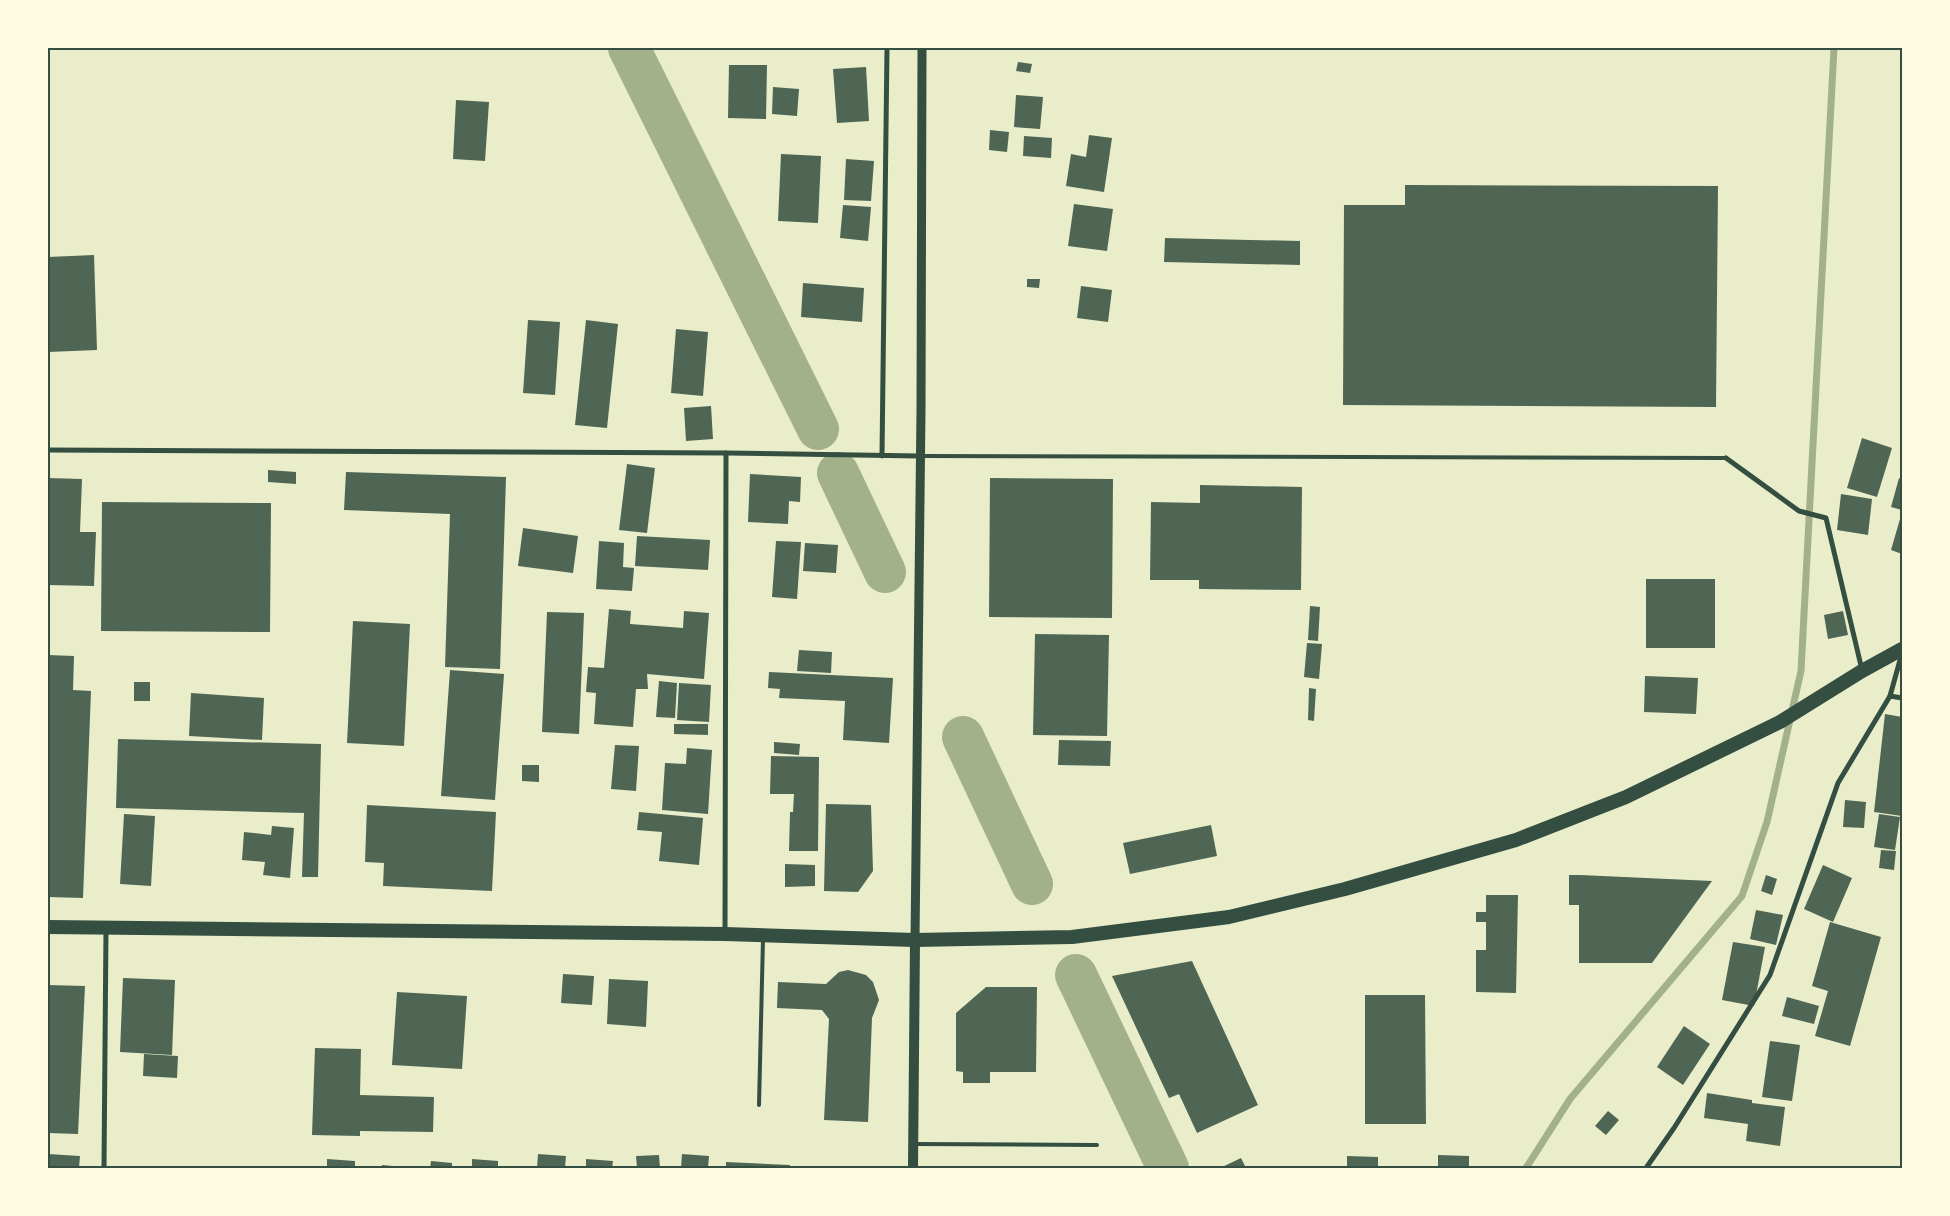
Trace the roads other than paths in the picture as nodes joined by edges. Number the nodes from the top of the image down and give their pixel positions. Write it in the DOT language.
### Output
graph roads {
  1 [pos="887,48"];
  2 [pos="922,48"];
  3 [pos="48,450"];
  4 [pos="726,453"];
  5 [pos="882,456"];
  6 [pos="920,456"];
  7 [pos="1726,458"];
  8 [pos="1902,651"];
  9 [pos="1862,670"];
  10 [pos="1890,696"];
  11 [pos="1902,698"];
  12 [pos="48,927"];
  13 [pos="106,928"];
  14 [pos="725,934"];
  15 [pos="763,934"];
  16 [pos="915,940"];
  17 [pos="759,1105"];
  18 [pos="913,1144"];
  19 [pos="1097,1145"];
  20 [pos="104,1168"];
  21 [pos="913,1168"];
  22 [pos="1646,1168"];
  1 -- 5 [label="street"];
  2 -- 6 [label="street"];
  3 -- 4 [label="street"];
  4 -- 5 [label="street"];
  4 -- 14 [label="street"];
  5 -- 6 [label="street"];
  6 -- 7 [label="lane"];
  6 -- 16 [label="street"];
  7 -- 9 [label="street"];
  8 -- 9 [label="highway"];
  8 -- 10 [label="street"];
  9 -- 16 [label="highway"];
  10 -- 11 [label="street"];
  10 -- 22 [label="street"];
  12 -- 13 [label="highway"];
  13 -- 14 [label="highway"];
  13 -- 20 [label="street"];
  14 -- 15 [label="highway"];
  15 -- 16 [label="highway"];
  15 -- 17 [label="lane"];
  16 -- 18 [label="main road"];
  18 -- 19 [label="lane"];
  18 -- 21 [label="main road"];
}
